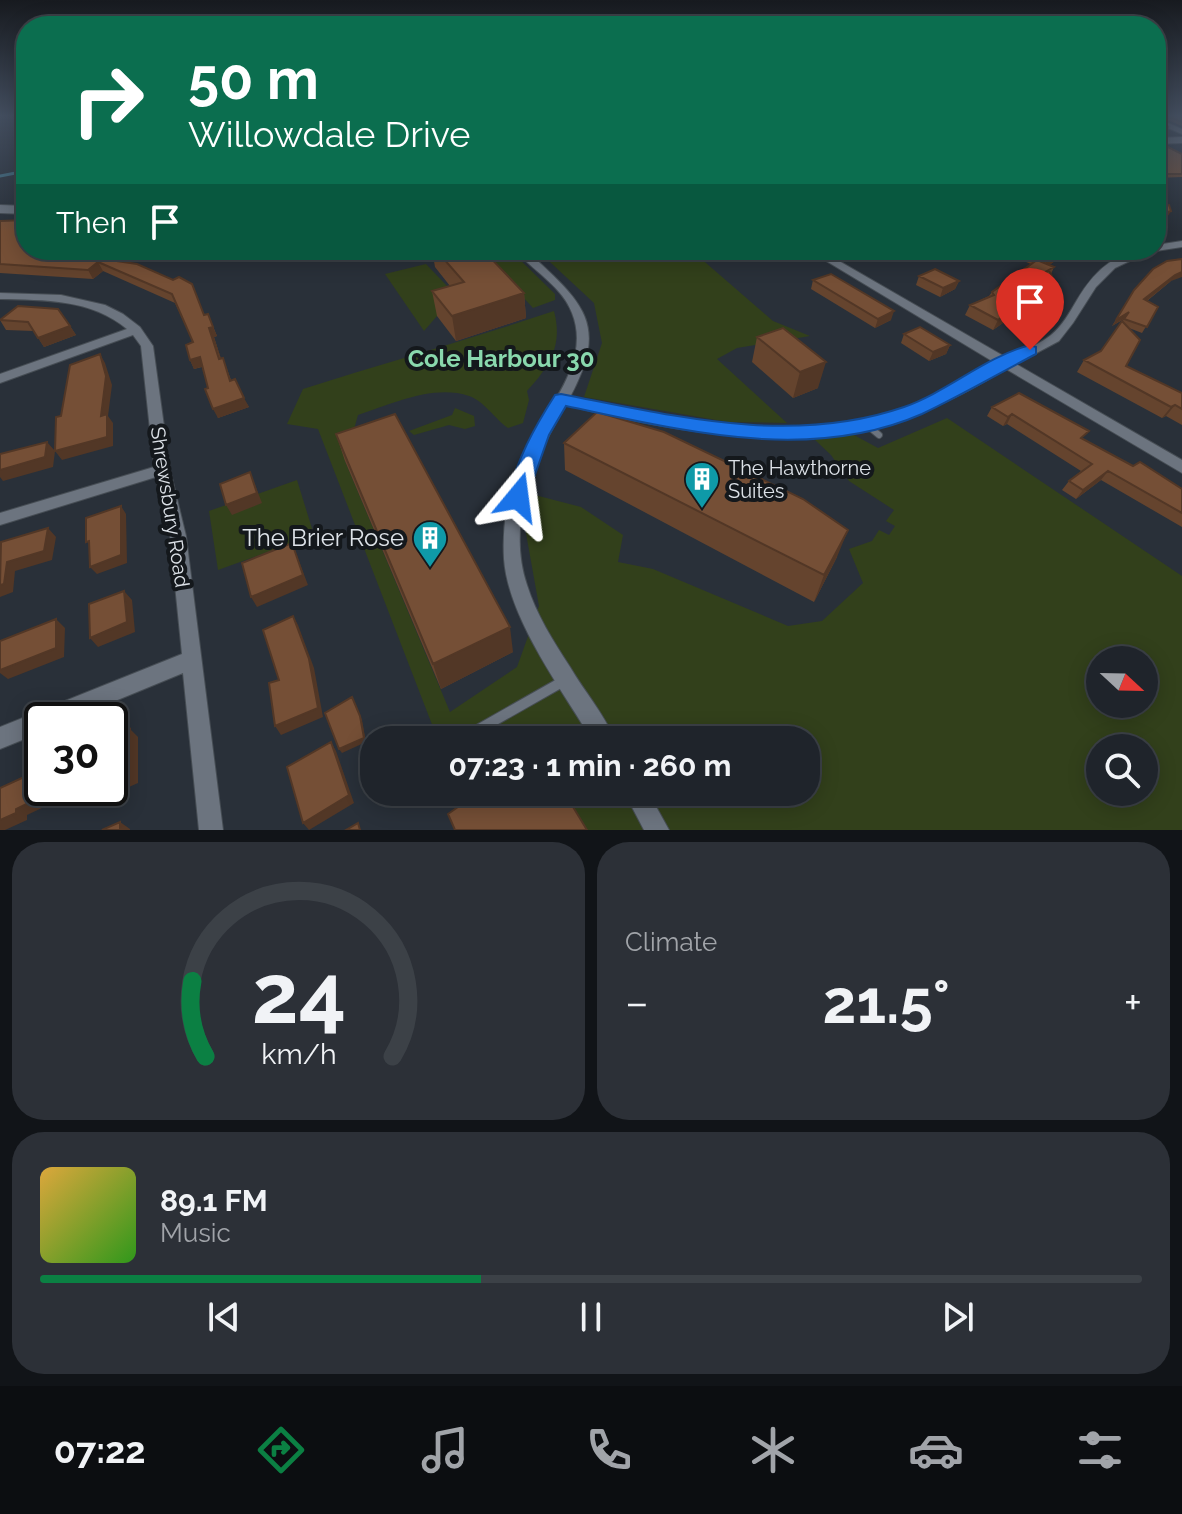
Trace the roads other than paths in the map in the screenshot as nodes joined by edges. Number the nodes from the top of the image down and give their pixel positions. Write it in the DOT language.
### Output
graph roads {
  1 [pos="530,260"];
  2 [pos="830,260"];
  3 [pos="1123,260"];
  4 [pos="0,296"];
  5 [pos="136,330"];
  6 [pos="1004,363"];
  7 [pos="0,379"];
  8 [pos="561,399"];
  9 [pos="867,425"];
  10 [pos="879,435"];
  11 [pos="1182,467"];
  12 [pos="162,470"];
  13 [pos="0,519"];
  14 [pos="191,660"];
  15 [pos="568,679"];
  16 [pos="87,702"];
  17 [pos="485,726"];
  18 [pos="596,726"];
  19 [pos="24,728"];
  20 [pos="0,738"];
  21 [pos="643,806"];
  22 [pos="211,830"];
  23 [pos="657,830"];
  1 -- 8 [label="street"];
  2 -- 6 [label="street"];
  3 -- 6 [label="street"];
  4 -- 5 [label="street"];
  5 -- 7 [label="street"];
  5 -- 12 [label="street, Shrewsbury Road"];
  6 -- 9 [label="street"];
  6 -- 11 [label="street"];
  8 -- 9 [label="street"];
  8 -- 15 [label="street"];
  9 -- 10 [label="lane"];
  12 -- 13 [label="street"];
  12 -- 14 [label="street, Shrewsbury Road"];
  14 -- 16 [label="street"];
  14 -- 22 [label="street, Shrewsbury Road"];
  15 -- 17 [label="lane"];
  15 -- 18 [label="street"];
  19 -- 20 [label="street"];
  21 -- 23 [label="street"];
}
